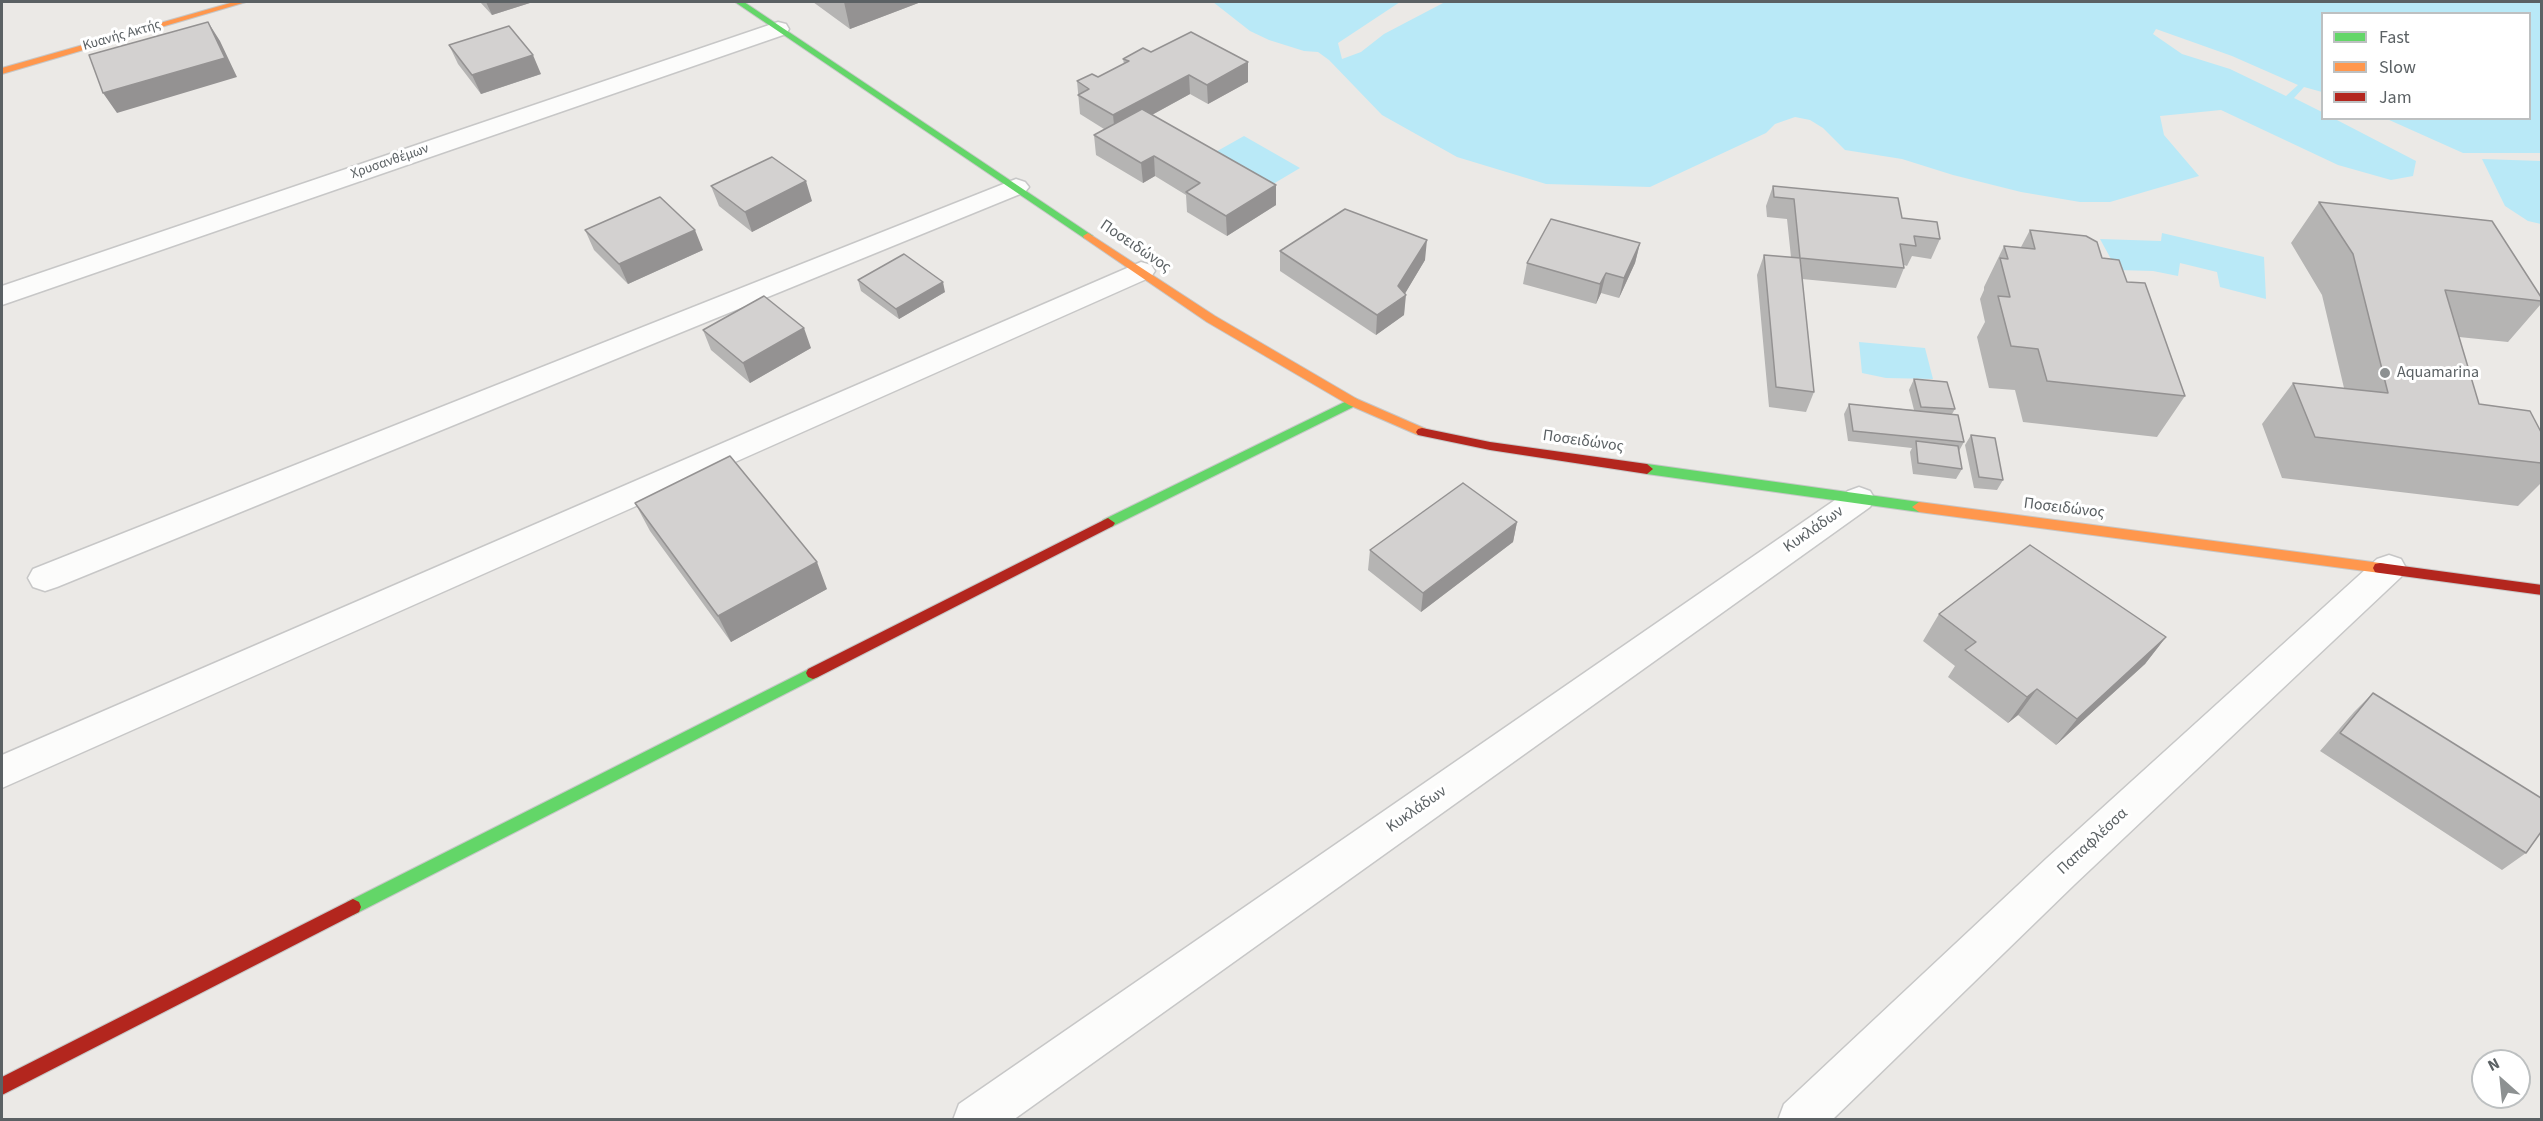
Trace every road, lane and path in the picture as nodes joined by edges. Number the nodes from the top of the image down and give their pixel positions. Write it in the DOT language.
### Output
graph roads {
  1 [pos="242,2"];
  2 [pos="739,2"];
  3 [pos="778,29"];
  4 [pos="2,71"];
  5 [pos="1016,187"];
  6 [pos="1141,271"];
  7 [pos="2,296"];
  8 [pos="1353,402"];
  9 [pos="1859,499"];
  10 [pos="2389,568"];
  11 [pos="45,578"];
  12 [pos="2541,590"];
  13 [pos="2,772"];
  14 [pos="2,1086"];
  15 [pos="975,1119"];
  16 [pos="1800,1119"];
  1 -- 4 [label="street, Κυανής Ακτής"];
  2 -- 3 [label="street, Ποσειδώνος"];
  3 -- 5 [label="street, Ποσειδώνος"];
  3 -- 7 [label="street, Χρυσανθέμων"];
  5 -- 6 [label="street, Ποσειδώνος"];
  5 -- 11 [label="street"];
  6 -- 8 [label="street, Ποσειδώνος"];
  6 -- 13 [label="street"];
  8 -- 9 [label="street, Ποσειδώνος"];
  8 -- 14 [label="street"];
  9 -- 10 [label="street, Ποσειδώνος"];
  9 -- 15 [label="street, Κυκλάδων"];
  10 -- 12 [label="street, Ποσειδώνος"];
  10 -- 16 [label="street, Παπαφλέσσα"];
}
